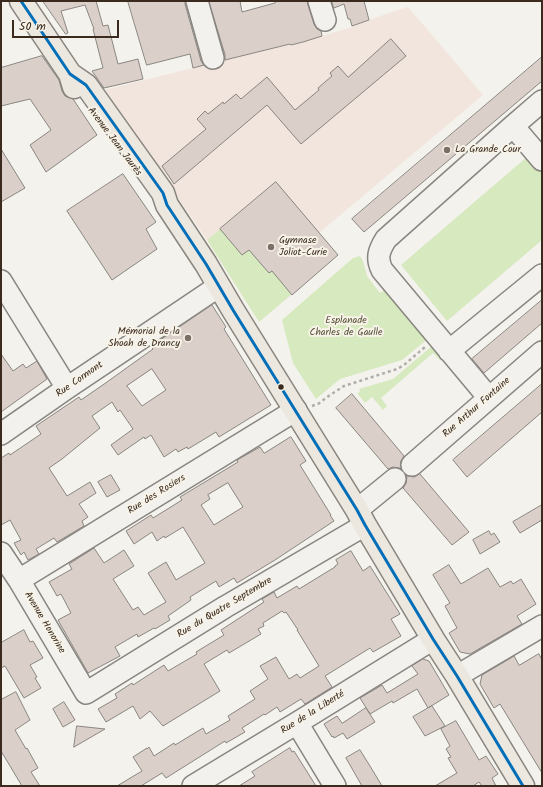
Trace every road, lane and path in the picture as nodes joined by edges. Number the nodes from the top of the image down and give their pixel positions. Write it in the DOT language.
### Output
graph roads {
  1 [pos="21,1"];
  2 [pos="197,1"];
  3 [pos="213,58"];
  4 [pos="542,101"];
  5 [pos="513,126"];
  6 [pos="542,160"];
  7 [pos="542,275"];
  8 [pos="1,281"];
  9 [pos="218,286"];
  10 [pos="443,344"];
  11 [pos="542,352"];
  12 [pos="66,388"];
  13 [pos="489,398"];
  14 [pos="296,410"];
  15 [pos="1,434"];
  16 [pos="412,465"];
  17 [pos="395,478"];
  18 [pos="361,517"];
  19 [pos="1,553"];
  20 [pos="19,580"];
  21 [pos="542,626"];
  22 [pos="433,639"];
  23 [pos="457,676"];
  24 [pos="86,693"];
  25 [pos="297,723"];
  26 [pos="192,786"];
  27 [pos="335,786"];
  28 [pos="523,786"];
  1 -- 9 [label="main road, Avenue Jean Jaurès"];
  2 -- 3 [label="street"];
  4 -- 5 [label="street"];
  5 -- 6 [label="street"];
  5 -- 10 [label="street"];
  7 -- 10 [label="street"];
  8 -- 12 [label="street"];
  9 -- 12 [label="street, Rue Cormont"];
  9 -- 14 [label="main road, Avenue Jean Jaurès"];
  10 -- 13 [label="street"];
  10 -- 14 [label="path"];
  11 -- 13 [label="street, Rue Arthur Fontaine"];
  12 -- 15 [label="street, Rue Cormont"];
  13 -- 16 [label="street, Rue Arthur Fontaine"];
  14 -- 18 [label="main road, Avenue Jean Jaurès"];
  14 -- 20 [label="street, Rue des Rosiers"];
  17 -- 18 [label="street"];
  18 -- 22 [label="main road, Avenue Jean Jaurès"];
  18 -- 24 [label="street, Rue du Quatre Septembre"];
  19 -- 20 [label="street, Avenue Honorine"];
  20 -- 24 [label="street, Avenue Honorine"];
  21 -- 23 [label="street"];
  22 -- 23 [label="main road, Avenue Jean Jaurès"];
  22 -- 25 [label="street, Rue de la Liberté"];
  23 -- 28 [label="main road, Avenue Jean Jaurès"];
  25 -- 26 [label="street, Rue de la Liberté"];
  25 -- 27 [label="street"];
}
